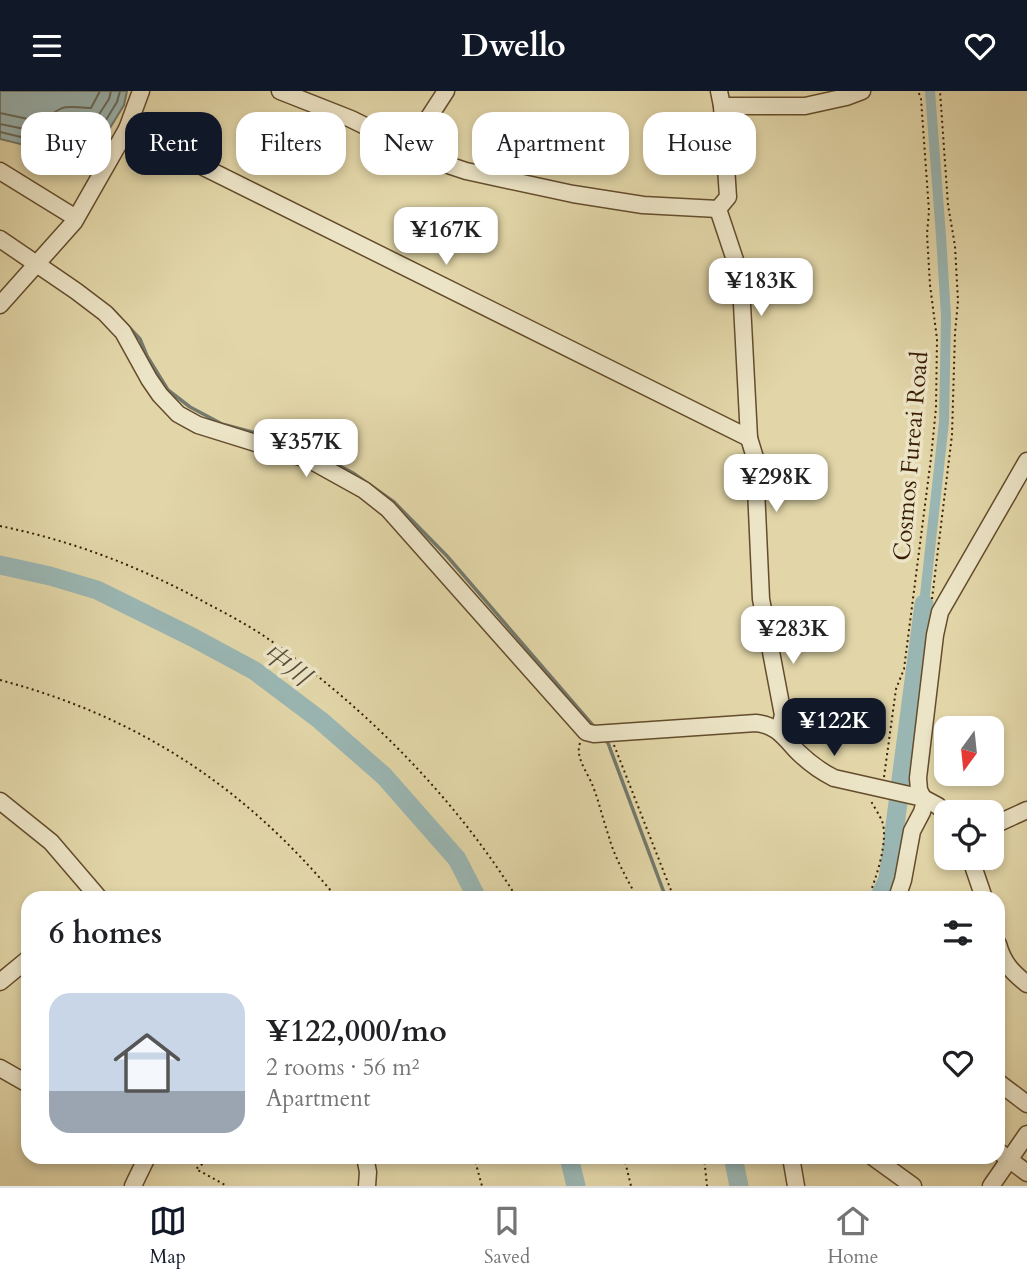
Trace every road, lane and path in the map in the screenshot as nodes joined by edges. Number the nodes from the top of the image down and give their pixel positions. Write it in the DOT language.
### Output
graph roads {
  1 [pos="141,91"];
  2 [pos="280,91"];
  3 [pos="446,91"];
  4 [pos="862,91"];
  5 [pos="918,91"];
  6 [pos="940,91"];
  7 [pos="720,99"];
  8 [pos="133,112"];
  9 [pos="432,112"];
  10 [pos="360,124"];
  11 [pos="125,132"];
  12 [pos="458,168"];
  13 [pos="0,171"];
  14 [pos="220,175"];
  15 [pos="718,209"];
  16 [pos="76,218"];
  17 [pos="0,239"];
  18 [pos="39,260"];
  19 [pos="0,305"];
  20 [pos="749,438"];
  21 [pos="1027,461"];
  22 [pos="0,526"];
  23 [pos="931,605"];
  24 [pos="0,680"];
  25 [pos="779,731"];
  26 [pos="599,733"];
  27 [pos="880,785"];
  28 [pos="917,796"];
  29 [pos="934,804"];
  30 [pos="2,806"];
  31 [pos="1027,810"];
  32 [pos="1004,821"];
  33 [pos="974,870"];
  34 [pos="93,891"];
  35 [pos="331,891"];
  36 [pos="512,891"];
  37 [pos="634,891"];
  38 [pos="671,891"];
  39 [pos="871,891"];
  40 [pos="899,891"];
  41 [pos="982,891"];
  42 [pos="1005,962"];
  43 [pos="21,965"];
  44 [pos="0,982"];
  45 [pos="1027,984"];
  46 [pos="0,1069"];
  47 [pos="21,1080"];
  48 [pos="1005,1087"];
  49 [pos="1027,1104"];
  50 [pos="1027,1134"];
  51 [pos="1005,1154"];
  52 [pos="1005,1157"];
  53 [pos="144,1164"];
  54 [pos="202,1164"];
  55 [pos="366,1164"];
  56 [pos="476,1164"];
  57 [pos="626,1164"];
  58 [pos="705,1164"];
  59 [pos="792,1164"];
  60 [pos="883,1164"];
  61 [pos="1000,1164"];
  62 [pos="1027,1173"];
  63 [pos="133,1186"];
  64 [pos="227,1186"];
  65 [pos="367,1186"];
  66 [pos="482,1186"];
  67 [pos="631,1186"];
  68 [pos="708,1186"];
  69 [pos="796,1186"];
  70 [pos="913,1186"];
  71 [pos="991,1186"];
  1 -- 8 [label="street"];
  2 -- 10 [label="street"];
  3 -- 9 [label="street"];
  4 -- 7 [label="street"];
  5 -- 27 [label="path, Cosmos Fureai Road"];
  6 -- 23 [label="path"];
  7 -- 15 [label="street"];
  11 -- 16 [label="street"];
  12 -- 15 [label="street"];
  13 -- 16 [label="street"];
  14 -- 20 [label="street"];
  15 -- 20 [label="street"];
  16 -- 18 [label="street"];
  17 -- 18 [label="street"];
  18 -- 19 [label="street"];
  18 -- 26 [label="street"];
  20 -- 25 [label="street"];
  21 -- 28 [label="street"];
  22 -- 36 [label="path"];
  24 -- 35 [label="path"];
  25 -- 26 [label="street"];
  25 -- 27 [label="street"];
  26 -- 37 [label="path"];
  26 -- 38 [label="path"];
  27 -- 28 [label="street"];
  27 -- 39 [label="path"];
  28 -- 29 [label="street"];
  28 -- 40 [label="street"];
  30 -- 34 [label="street"];
  31 -- 32 [label="street"];
  33 -- 41 [label="street"];
  42 -- 45 [label="street"];
  43 -- 44 [label="street"];
  46 -- 47 [label="street"];
  48 -- 49 [label="street"];
  50 -- 51 [label="street"];
  52 -- 62 [label="street"];
  53 -- 63 [label="street"];
  54 -- 64 [label="path"];
  55 -- 65 [label="street"];
  56 -- 66 [label="path"];
  57 -- 67 [label="path"];
  58 -- 68 [label="path"];
  59 -- 69 [label="street"];
  60 -- 70 [label="street"];
  61 -- 71 [label="street"];
}
